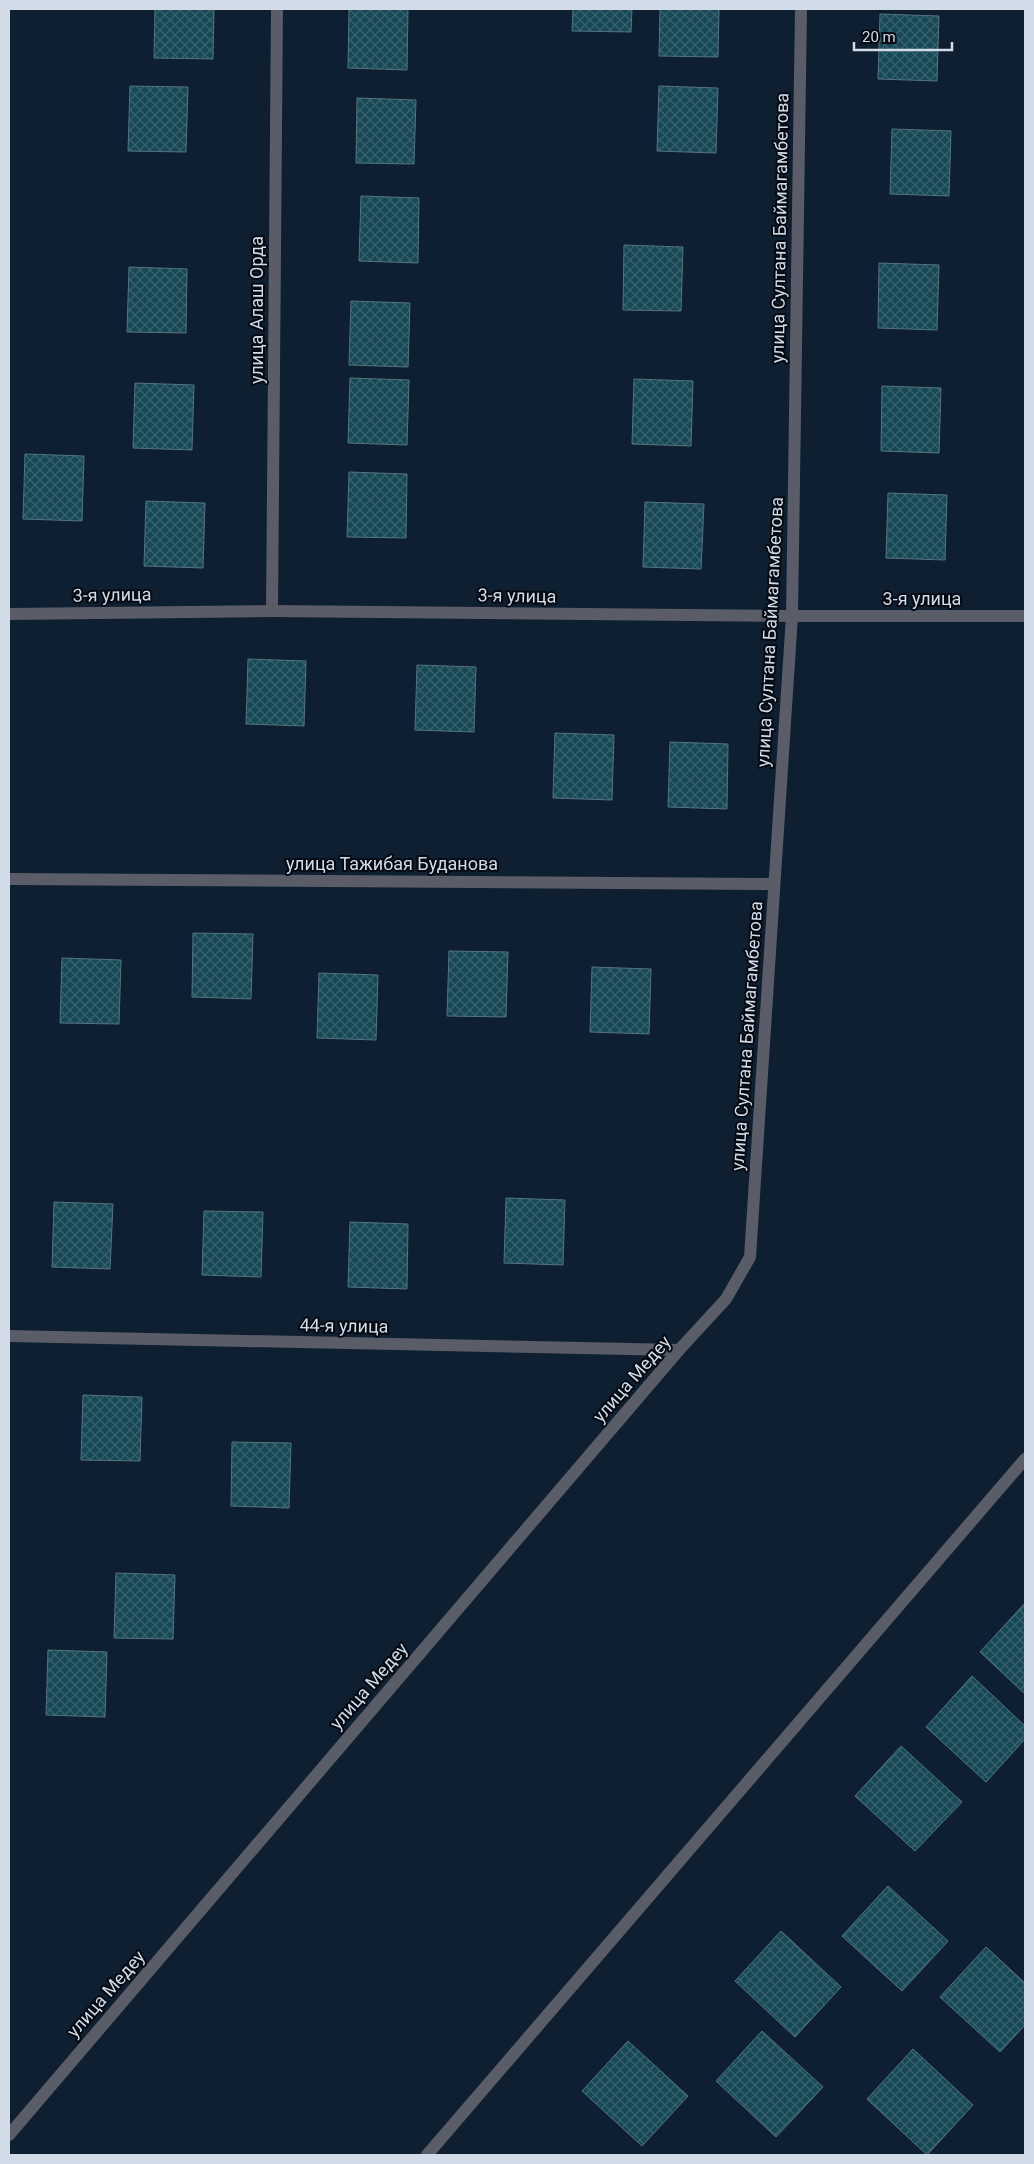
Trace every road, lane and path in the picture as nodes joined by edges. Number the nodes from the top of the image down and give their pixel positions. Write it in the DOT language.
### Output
graph roads {
  1 [pos="277,9"];
  2 [pos="801,9"];
  3 [pos="272,611"];
  4 [pos="9,614"];
  5 [pos="792,616"];
  6 [pos="1025,616"];
  7 [pos="9,879"];
  8 [pos="774,884"];
  9 [pos="750,1257"];
  10 [pos="9,1336"];
  11 [pos="679,1350"];
  12 [pos="1025,1459"];
  13 [pos="9,2135"];
  14 [pos="426,2155"];
  1 -- 3 [label="street, улица Алаш Орда"];
  2 -- 5 [label="street, улица Султана Баймагамбетова"];
  3 -- 4 [label="street, 3-я улица"];
  3 -- 5 [label="street, 3-я улица"];
  5 -- 6 [label="street, 3-я улица"];
  5 -- 8 [label="street, улица Султана Баймагамбетова"];
  7 -- 8 [label="street, улица Тажибая Буданова"];
  8 -- 9 [label="street, улица Султана Баймагамбетова"];
  9 -- 11 [label="street, улица Медеу"];
  10 -- 11 [label="street, 44-я улица"];
  11 -- 13 [label="street, улица Медеу"];
  12 -- 14 [label="street"];
}
